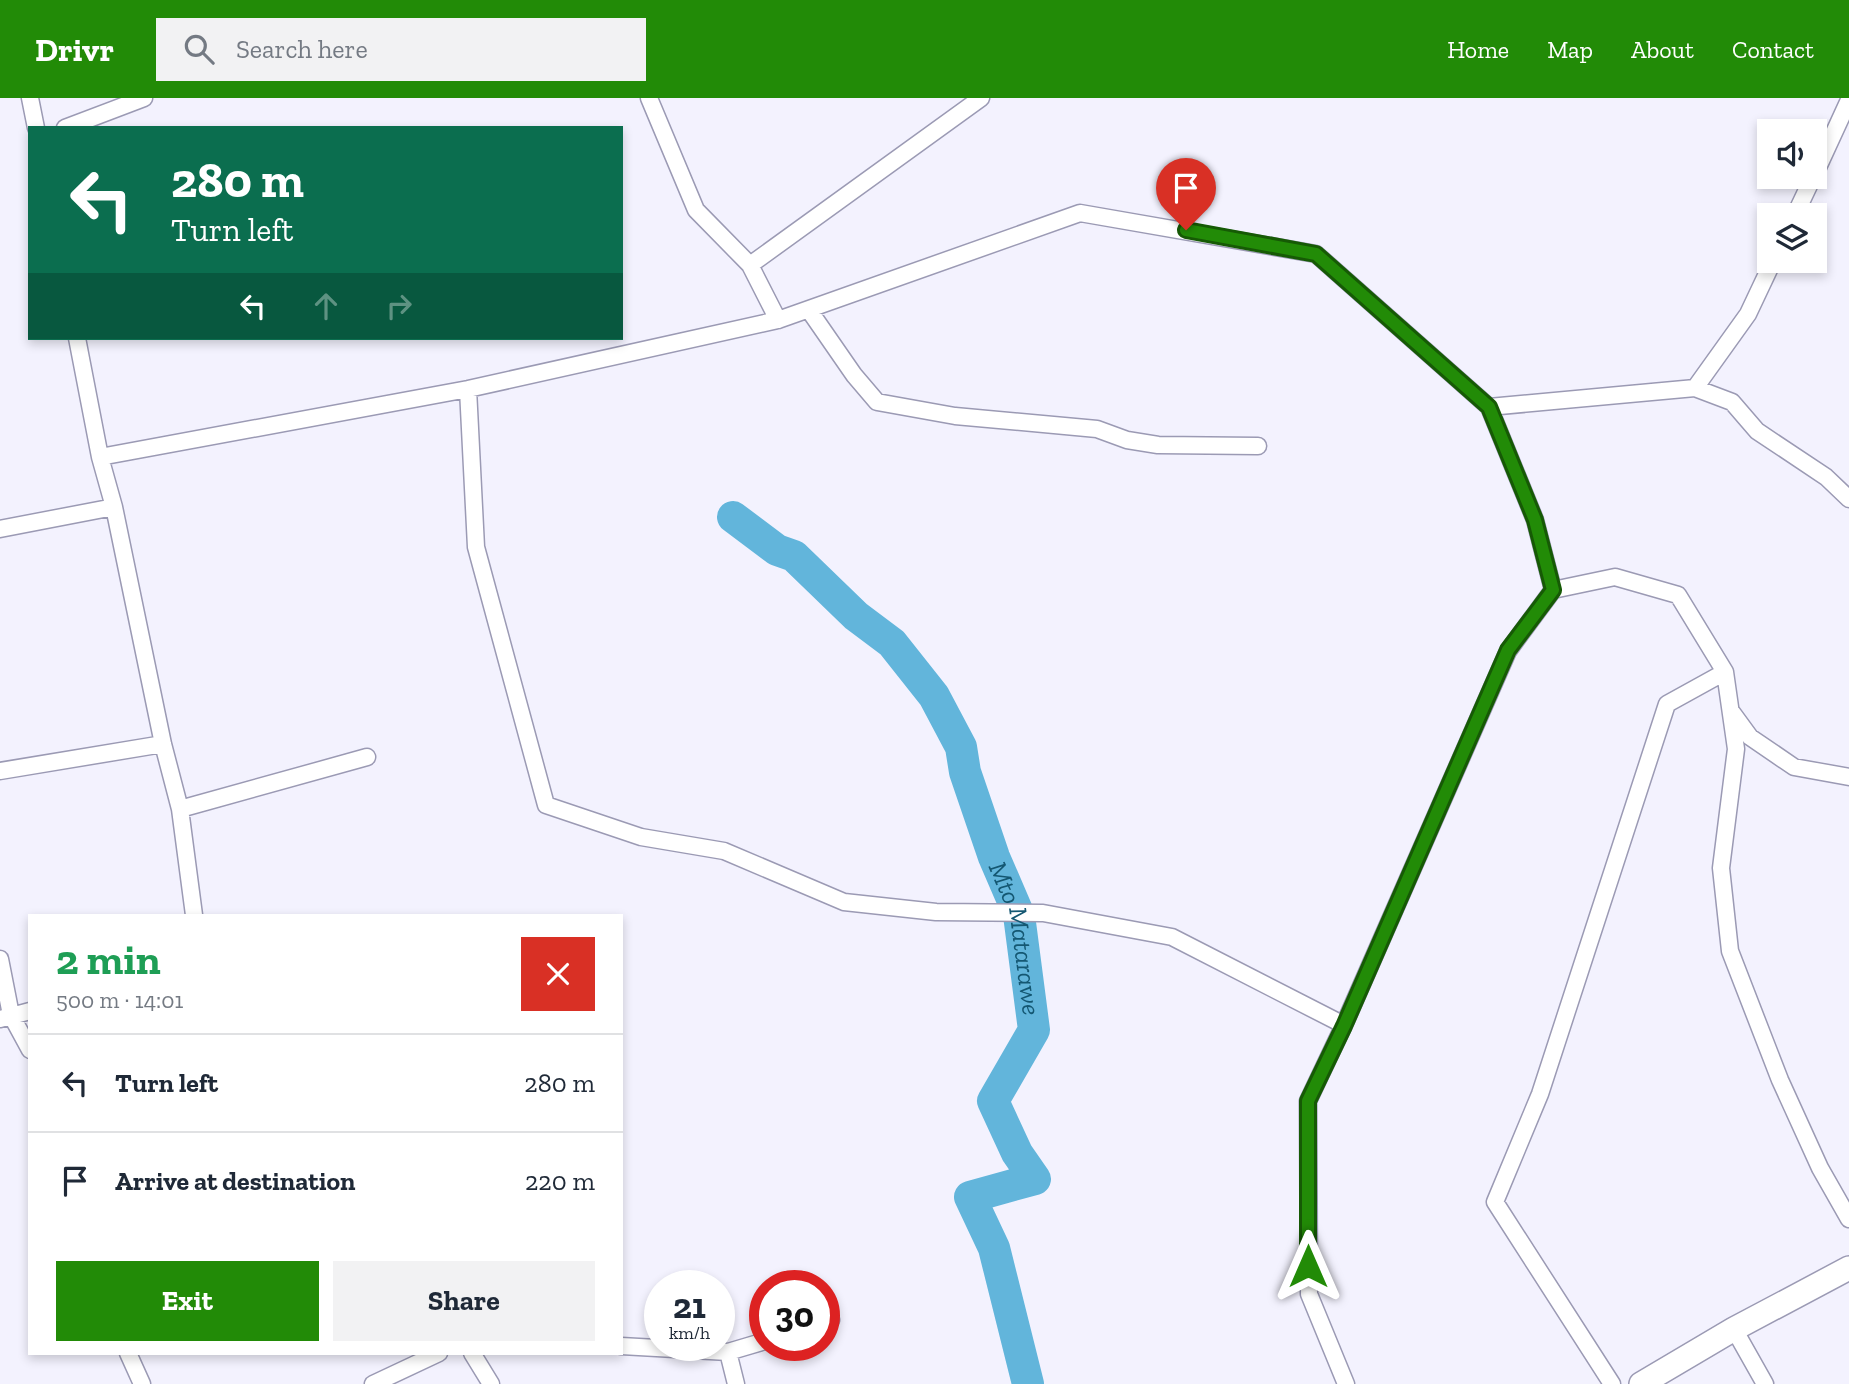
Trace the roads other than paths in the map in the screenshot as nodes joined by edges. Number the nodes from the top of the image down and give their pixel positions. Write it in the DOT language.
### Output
graph roads {
  1 [pos="30,98"];
  2 [pos="144,98"];
  3 [pos="649,98"];
  4 [pos="981,98"];
  5 [pos="1849,100"];
  6 [pos="36,126"];
  7 [pos="70,126"];
  8 [pos="1827,147"];
  9 [pos="750,265"];
  10 [pos="1767,273"];
  11 [pos="809,310"];
  12 [pos="778,320"];
  13 [pos="77,340"];
  14 [pos="1695,388"];
  15 [pos="468,389"];
  16 [pos="1489,407"];
  17 [pos="1258,446"];
  18 [pos="100,457"];
  19 [pos="1849,499"];
  20 [pos="114,507"];
  21 [pos="0,529"];
  22 [pos="1553,590"];
  23 [pos="1725,672"];
  24 [pos="1730,709"];
  25 [pos="163,744"];
  26 [pos="368,757"];
  27 [pos="0,771"];
  28 [pos="1849,777"];
  29 [pos="180,808"];
  30 [pos="194,914"];
  31 [pos="0,959"];
  32 [pos="28,1012"];
  33 [pos="6,1017"];
  34 [pos="1344,1026"];
  35 [pos="28,1047"];
  36 [pos="1849,1219"];
  37 [pos="1849,1268"];
  38 [pos="1734,1329"];
  39 [pos="623,1346"];
  40 [pos="644,1347"];
  41 [pos="129,1355"];
  42 [pos="435,1355"];
  43 [pos="473,1355"];
  44 [pos="730,1361"];
  45 [pos="142,1384"];
  46 [pos="373,1384"];
  47 [pos="491,1384"];
  48 [pos="736,1384"];
  49 [pos="1346,1384"];
  50 [pos="1612,1384"];
  51 [pos="1641,1384"];
  52 [pos="1765,1384"];
  1 -- 6 [label="street"];
  2 -- 7 [label="street"];
  3 -- 9 [label="street"];
  4 -- 9 [label="street"];
  5 -- 8 [label="street"];
  9 -- 12 [label="street"];
  10 -- 14 [label="street"];
  11 -- 12 [label="street"];
  11 -- 16 [label="street"];
  11 -- 17 [label="street"];
  12 -- 15 [label="street"];
  13 -- 18 [label="street"];
  14 -- 16 [label="street"];
  14 -- 19 [label="street"];
  15 -- 18 [label="street"];
  15 -- 34 [label="street"];
  16 -- 22 [label="street"];
  18 -- 20 [label="street"];
  20 -- 21 [label="street"];
  20 -- 25 [label="street"];
  22 -- 23 [label="street"];
  22 -- 34 [label="street"];
  23 -- 24 [label="street"];
  23 -- 50 [label="street"];
  24 -- 28 [label="street"];
  24 -- 36 [label="street"];
  25 -- 27 [label="street"];
  25 -- 29 [label="street"];
  26 -- 29 [label="street"];
  29 -- 30 [label="street"];
  31 -- 33 [label="street"];
  32 -- 33 [label="street"];
  33 -- 35 [label="street"];
  34 -- 49 [label="street"];
  37 -- 38 [label="main road"];
  38 -- 51 [label="main road"];
  38 -- 52 [label="street"];
  39 -- 40 [label="street"];
  41 -- 45 [label="street"];
  42 -- 46 [label="street"];
  43 -- 47 [label="street"];
  44 -- 48 [label="street"];
}
